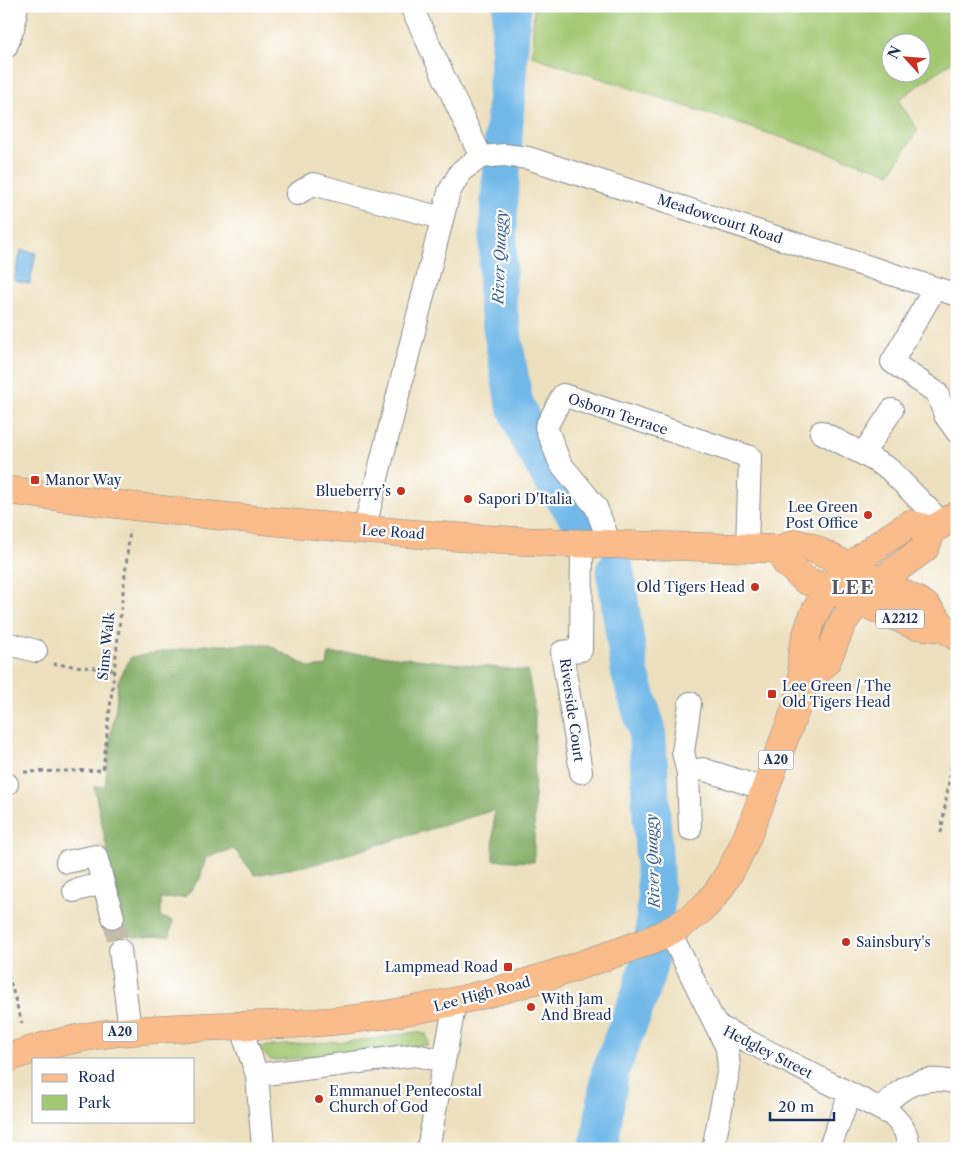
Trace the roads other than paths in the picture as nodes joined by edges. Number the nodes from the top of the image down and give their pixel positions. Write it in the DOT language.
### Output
graph roads {
  1 [pos="17,6"];
  2 [pos="411,6"];
  3 [pos="6,47"];
  4 [pos="481,157"];
  5 [pos="297,194"];
  6 [pos="442,218"];
  7 [pos="935,288"];
  8 [pos="957,295"];
  9 [pos="892,410"];
  10 [pos="821,432"];
  11 [pos="957,432"];
  12 [pos="863,454"];
  13 [pos="6,490"];
  14 [pos="944,523"];
  15 [pos="364,530"];
  16 [pos="575,542"];
  17 [pos="610,544"];
  18 [pos="747,547"];
  19 [pos="781,549"];
  20 [pos="850,567"];
  21 [pos="880,581"];
  22 [pos="829,590"];
  23 [pos="858,602"];
  24 [pos="950,633"];
  25 [pos="6,643"];
  26 [pos="36,650"];
  27 [pos="803,688"];
  28 [pos="690,703"];
  29 [pos="581,772"];
  30 [pos="688,773"];
  31 [pos="765,789"];
  32 [pos="690,829"];
  33 [pos="67,862"];
  34 [pos="103,883"];
  35 [pos="74,891"];
  36 [pos="113,916"];
  37 [pos="670,932"];
  38 [pos="120,950"];
  39 [pos="455,1002"];
  40 [pos="245,1025"];
  41 [pos="716,1025"];
  42 [pos="130,1031"];
  43 [pos="6,1059"];
  44 [pos="444,1062"];
  45 [pos="257,1075"];
  46 [pos="957,1083"];
  47 [pos="850,1094"];
  48 [pos="881,1108"];
  49 [pos="263,1148"];
  50 [pos="428,1149"];
  51 [pos="713,1149"];
  52 [pos="829,1149"];
  53 [pos="908,1149"];
  1 -- 3 [label="street"];
  2 -- 4 [label="street"];
  4 -- 6 [label="street"];
  4 -- 7 [label="street, Meadowcourt Road"];
  5 -- 6 [label="street"];
  6 -- 15 [label="street"];
  7 -- 8 [label="street, Meadowcourt Road"];
  7 -- 11 [label="street"];
  9 -- 12 [label="street"];
  10 -- 12 [label="street"];
  12 -- 14 [label="street"];
  13 -- 15 [label="main road, Lee Road"];
  14 -- 20 [label="main road, A20"];
  14 -- 21 [label="main road, A20"];
  15 -- 16 [label="main road, Lee Road"];
  16 -- 17 [label="main road, Lee Road"];
  16 -- 29 [label="street, Riverside Court"];
  17 -- 18 [label="main road, Lee Road"];
  17 -- 18 [label="street, Osborn Terrace"];
  18 -- 19 [label="main road, Lee Road"];
  19 -- 20 [label="main road, Lee Road"];
  19 -- 22 [label="main road"];
  20 -- 21 [label="main road, Lee Road"];
  20 -- 22 [label="main road, Lee High Road / A20"];
  21 -- 23 [label="main road, A20"];
  21 -- 24 [label="main road, A2212"];
  22 -- 23 [label="main road"];
  22 -- 27 [label="main road, Lee High Road / A20"];
  23 -- 24 [label="main road, A2212"];
  23 -- 27 [label="main road, Lee High Road / A20"];
  25 -- 26 [label="street"];
  27 -- 31 [label="main road, Lee High Road / A20"];
  28 -- 30 [label="street"];
  30 -- 31 [label="street"];
  30 -- 32 [label="street"];
  31 -- 37 [label="main road, Lee High Road / A20"];
  33 -- 34 [label="street"];
  34 -- 35 [label="street"];
  34 -- 36 [label="street"];
  37 -- 39 [label="main road, Lee High Road / A20"];
  37 -- 41 [label="street"];
  38 -- 42 [label="street"];
  39 -- 40 [label="main road, Lee High Road / A20"];
  39 -- 44 [label="street"];
  40 -- 42 [label="main road, Lee High Road / A20"];
  40 -- 45 [label="street"];
  41 -- 47 [label="street, Hedgley Street"];
  41 -- 51 [label="street"];
  42 -- 43 [label="main road, Lee High Road / A20"];
  44 -- 45 [label="street"];
  44 -- 50 [label="street"];
  45 -- 49 [label="street"];
  46 -- 48 [label="street"];
  47 -- 48 [label="street, Hedgley Street"];
  47 -- 52 [label="street"];
  48 -- 53 [label="street, Hedgley Street"];
}
